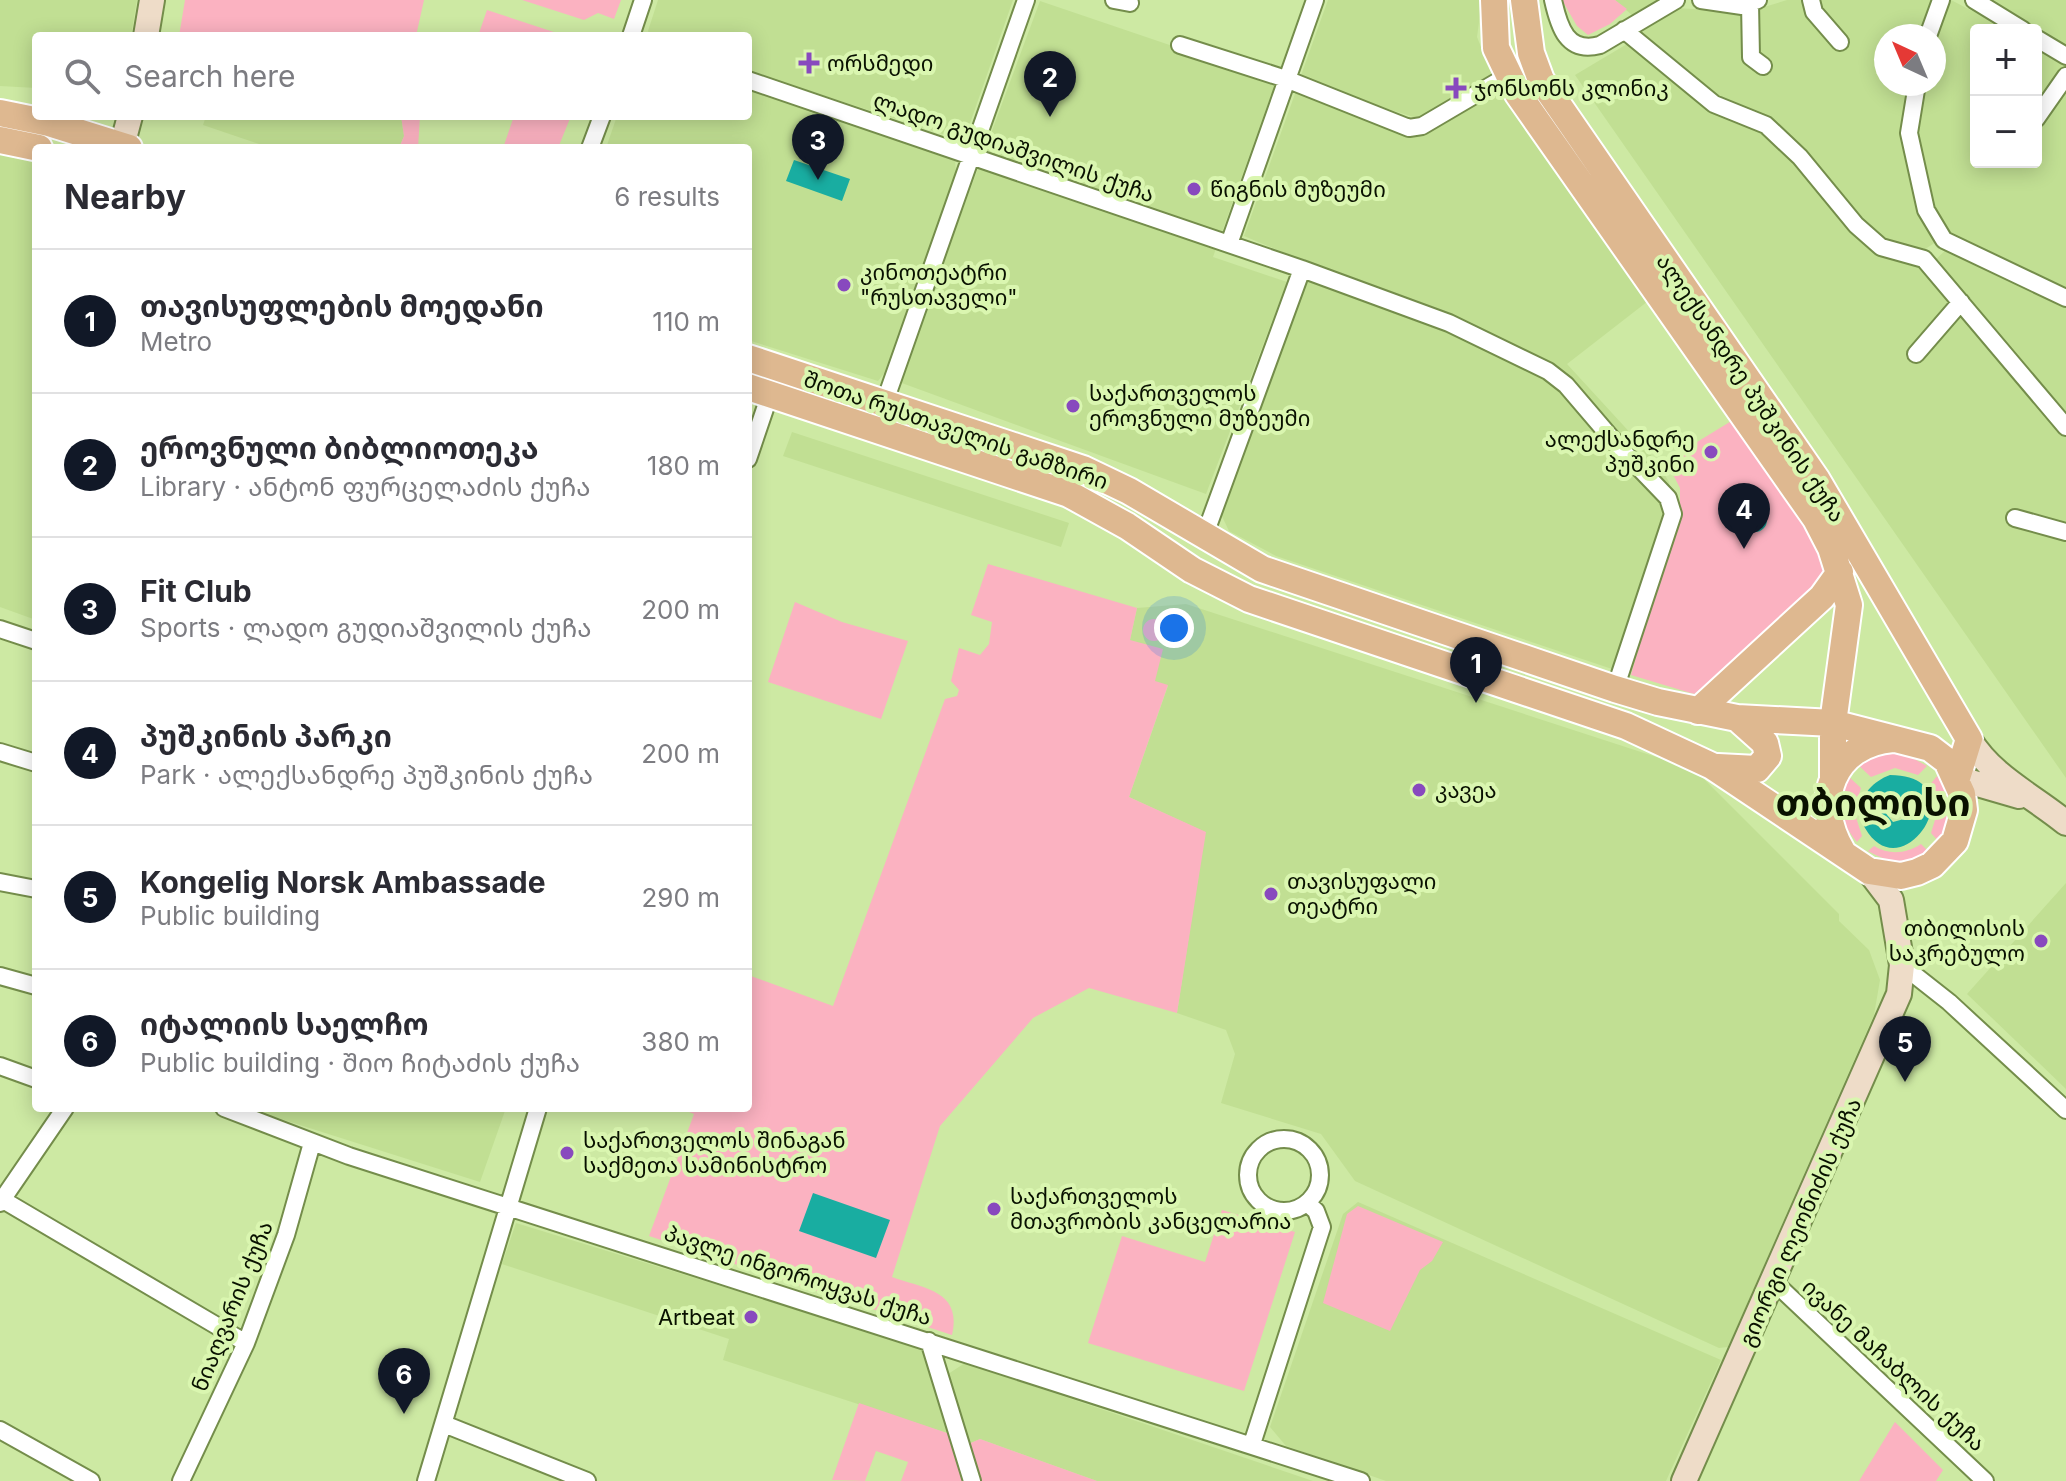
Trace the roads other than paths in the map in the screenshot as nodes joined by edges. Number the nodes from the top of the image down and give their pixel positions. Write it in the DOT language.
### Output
graph roads {
  1 [pos="152,0"];
  2 [pos="643,0"];
  3 [pos="1026,0"];
  4 [pos="1315,0"];
  5 [pos="1494,0"];
  6 [pos="1524,0"];
  7 [pos="1553,0"];
  8 [pos="1676,0"];
  9 [pos="1701,0"];
  10 [pos="1811,0"];
  11 [pos="1941,0"];
  12 [pos="1974,0"];
  13 [pos="1755,2"];
  14 [pos="1932,24"];
  15 [pos="2013,24"];
  16 [pos="1624,30"];
  17 [pos="147,32"];
  18 [pos="632,32"];
  19 [pos="1840,42"];
  20 [pos="2042,42"];
  21 [pos="1180,45"];
  22 [pos="2066,56"];
  23 [pos="1763,66"];
  24 [pos="1507,76"];
  25 [pos="2066,76"];
  26 [pos="1286,79"];
  27 [pos="752,81"];
  28 [pos="1915,96"];
  29 [pos="2042,110"];
  30 [pos="0,113"];
  31 [pos="32,120"];
  32 [pos="34,120"];
  33 [pos="129,120"];
  34 [pos="600,120"];
  35 [pos="0,140"];
  36 [pos="116,144"];
  37 [pos="125,144"];
  38 [pos="592,144"];
  39 [pos="32,147"];
  40 [pos="972,156"];
  41 [pos="1944,240"];
  42 [pos="1229,244"];
  43 [pos="1924,259"];
  44 [pos="1302,269"];
  45 [pos="2066,298"];
  46 [pos="1961,302"];
  47 [pos="1916,354"];
  48 [pos="752,359"];
  49 [pos="759,391"];
  50 [pos="884,404"];
  51 [pos="2066,427"];
  52 [pos="752,434"];
  53 [pos="2015,518"];
  54 [pos="2066,532"];
  55 [pos="1204,537"];
  56 [pos="1840,572"];
  57 [pos="0,629"];
  58 [pos="32,640"];
  59 [pos="1615,689"];
  60 [pos="1698,711"];
  61 [pos="1737,718"];
  62 [pos="1833,723"];
  63 [pos="1897,739"];
  64 [pos="1969,739"];
  65 [pos="0,752"];
  66 [pos="32,762"];
  67 [pos="1712,766"];
  68 [pos="1957,778"];
  69 [pos="1833,779"];
  70 [pos="2029,799"];
  71 [pos="2065,821"];
  72 [pos="1842,851"];
  73 [pos="1869,871"];
  74 [pos="0,882"];
  75 [pos="32,888"];
  76 [pos="1902,965"];
  77 [pos="0,976"];
  78 [pos="32,985"];
  79 [pos="0,1066"];
  80 [pos="32,1078"];
  81 [pos="2066,1110"];
  82 [pos="62,1112"];
  83 [pos="234,1112"];
  84 [pos="537,1112"];
  85 [pos="312,1143"];
  86 [pos="1,1201"];
  87 [pos="1307,1203"];
  88 [pos="507,1204"];
  89 [pos="1773,1281"];
  90 [pos="929,1341"];
  91 [pos="246,1343"];
  92 [pos="444,1424"];
  93 [pos="0,1430"];
  94 [pos="1252,1444"];
  95 [pos="91,1481"];
  96 [pos="181,1481"];
  97 [pos="426,1481"];
  98 [pos="587,1481"];
  99 [pos="972,1481"];
  100 [pos="1361,1481"];
  101 [pos="1684,1481"];
  102 [pos="1985,1481"];
  1 -- 17 [label="main road"];
  2 -- 18 [label="street"];
  3 -- 40 [label="street"];
  4 -- 26 [label="street"];
  5 -- 24 [label="main road, ალექსანდრე პუშკინის ქუჩა"];
  6 -- 64 [label="main road, ალექსანდრე პუშკინის ქუჩა"];
  7 -- 16 [label="street"];
  8 -- 16 [label="street"];
  9 -- 13 [label="street"];
  10 -- 19 [label="street"];
  11 -- 14 [label="street"];
  12 -- 15 [label="street"];
  13 -- 23 [label="street"];
  16 -- 43 [label="street"];
  20 -- 22 [label="street"];
  21 -- 26 [label="street"];
  24 -- 26 [label="street"];
  24 -- 56 [label="main road, ალექსანდრე პუშკინის ქუჩა"];
  25 -- 29 [label="street"];
  26 -- 42 [label="street"];
  27 -- 40 [label="street, ლადო გუდიაშვილის ქუჩა"];
  28 -- 41 [label="street"];
  30 -- 31 [label="main road"];
  32 -- 36 [label="main road"];
  33 -- 37 [label="main road"];
  34 -- 38 [label="street"];
  35 -- 39 [label="main road"];
  40 -- 42 [label="street, ლადო გუდიაშვილის ქუჩა"];
  40 -- 50 [label="street"];
  41 -- 43 [label="street"];
  41 -- 45 [label="street"];
  42 -- 44 [label="street, ლადო გუდიაშვილის ქუჩა"];
  43 -- 46 [label="street"];
  44 -- 55 [label="street"];
  44 -- 59 [label="street, ლადო გუდიაშვილის ქუჩა"];
  46 -- 47 [label="street"];
  46 -- 51 [label="street"];
  48 -- 50 [label="main road, შოთა რუსთაველის გამზირი"];
  49 -- 52 [label="street"];
  49 -- 67 [label="main road, შოთა რუსთაველის გამზირი"];
  50 -- 55 [label="main road, შოთა რუსთაველის გამზირი"];
  53 -- 54 [label="street"];
  55 -- 59 [label="main road, შოთა რუსთაველის გამზირი"];
  56 -- 60 [label="main road"];
  56 -- 62 [label="main road, ალექსანდრე პუშკინის ქუჩა"];
  57 -- 58 [label="street"];
  59 -- 60 [label="main road, შოთა რუსთაველის გამზირი"];
  60 -- 61 [label="main road, შოთა რუსთაველის გამზირი"];
  61 -- 62 [label="main road, შოთა რუსთაველის გამზირი"];
  61 -- 67 [label="main road"];
  62 -- 63 [label="main road, შოთა რუსთაველის გამზირი"];
  62 -- 69 [label="main road, ალექსანდრე პუშკინის ქუჩა"];
  63 -- 68 [label="main road"];
  63 -- 69 [label="main road"];
  64 -- 68 [label="main road"];
  64 -- 70 [label="main road"];
  65 -- 66 [label="street"];
  67 -- 72 [label="main road, შოთა რუსთაველის გამზირი"];
  68 -- 70 [label="main road"];
  68 -- 73 [label="main road"];
  69 -- 72 [label="main road"];
  70 -- 71 [label="main road"];
  72 -- 73 [label="main road"];
  73 -- 76 [label="main road, გიორგი ლეონიძის ქუჩა"];
  74 -- 75 [label="street"];
  76 -- 81 [label="street"];
  76 -- 89 [label="main road, გიორგი ლეონიძის ქუჩა"];
  77 -- 78 [label="street"];
  79 -- 80 [label="street"];
  82 -- 86 [label="street"];
  83 -- 85 [label="street, პავლე ინგოროყვას ქუჩა"];
  84 -- 88 [label="street"];
  85 -- 88 [label="street, პავლე ინგოროყვას ქუჩა"];
  85 -- 91 [label="street, ნიაღვარის ქუჩა"];
  86 -- 91 [label="street"];
  87 -- 87 [label="street"];
  87 -- 94 [label="street"];
  88 -- 90 [label="street, პავლე ინგოროყვას ქუჩა"];
  88 -- 92 [label="street"];
  89 -- 101 [label="main road, გიორგი ლეონიძის ქუჩა"];
  89 -- 102 [label="street, ივანე მაჩაბლის ქუჩა"];
  90 -- 94 [label="street, პავლე ინგოროყვას ქუჩა"];
  90 -- 99 [label="street"];
  91 -- 96 [label="street, ნიაღვარის ქუჩა"];
  92 -- 97 [label="street"];
  92 -- 98 [label="street"];
  93 -- 95 [label="street"];
  94 -- 100 [label="street, პავლე ინგოროყვას ქუჩა"];
}
